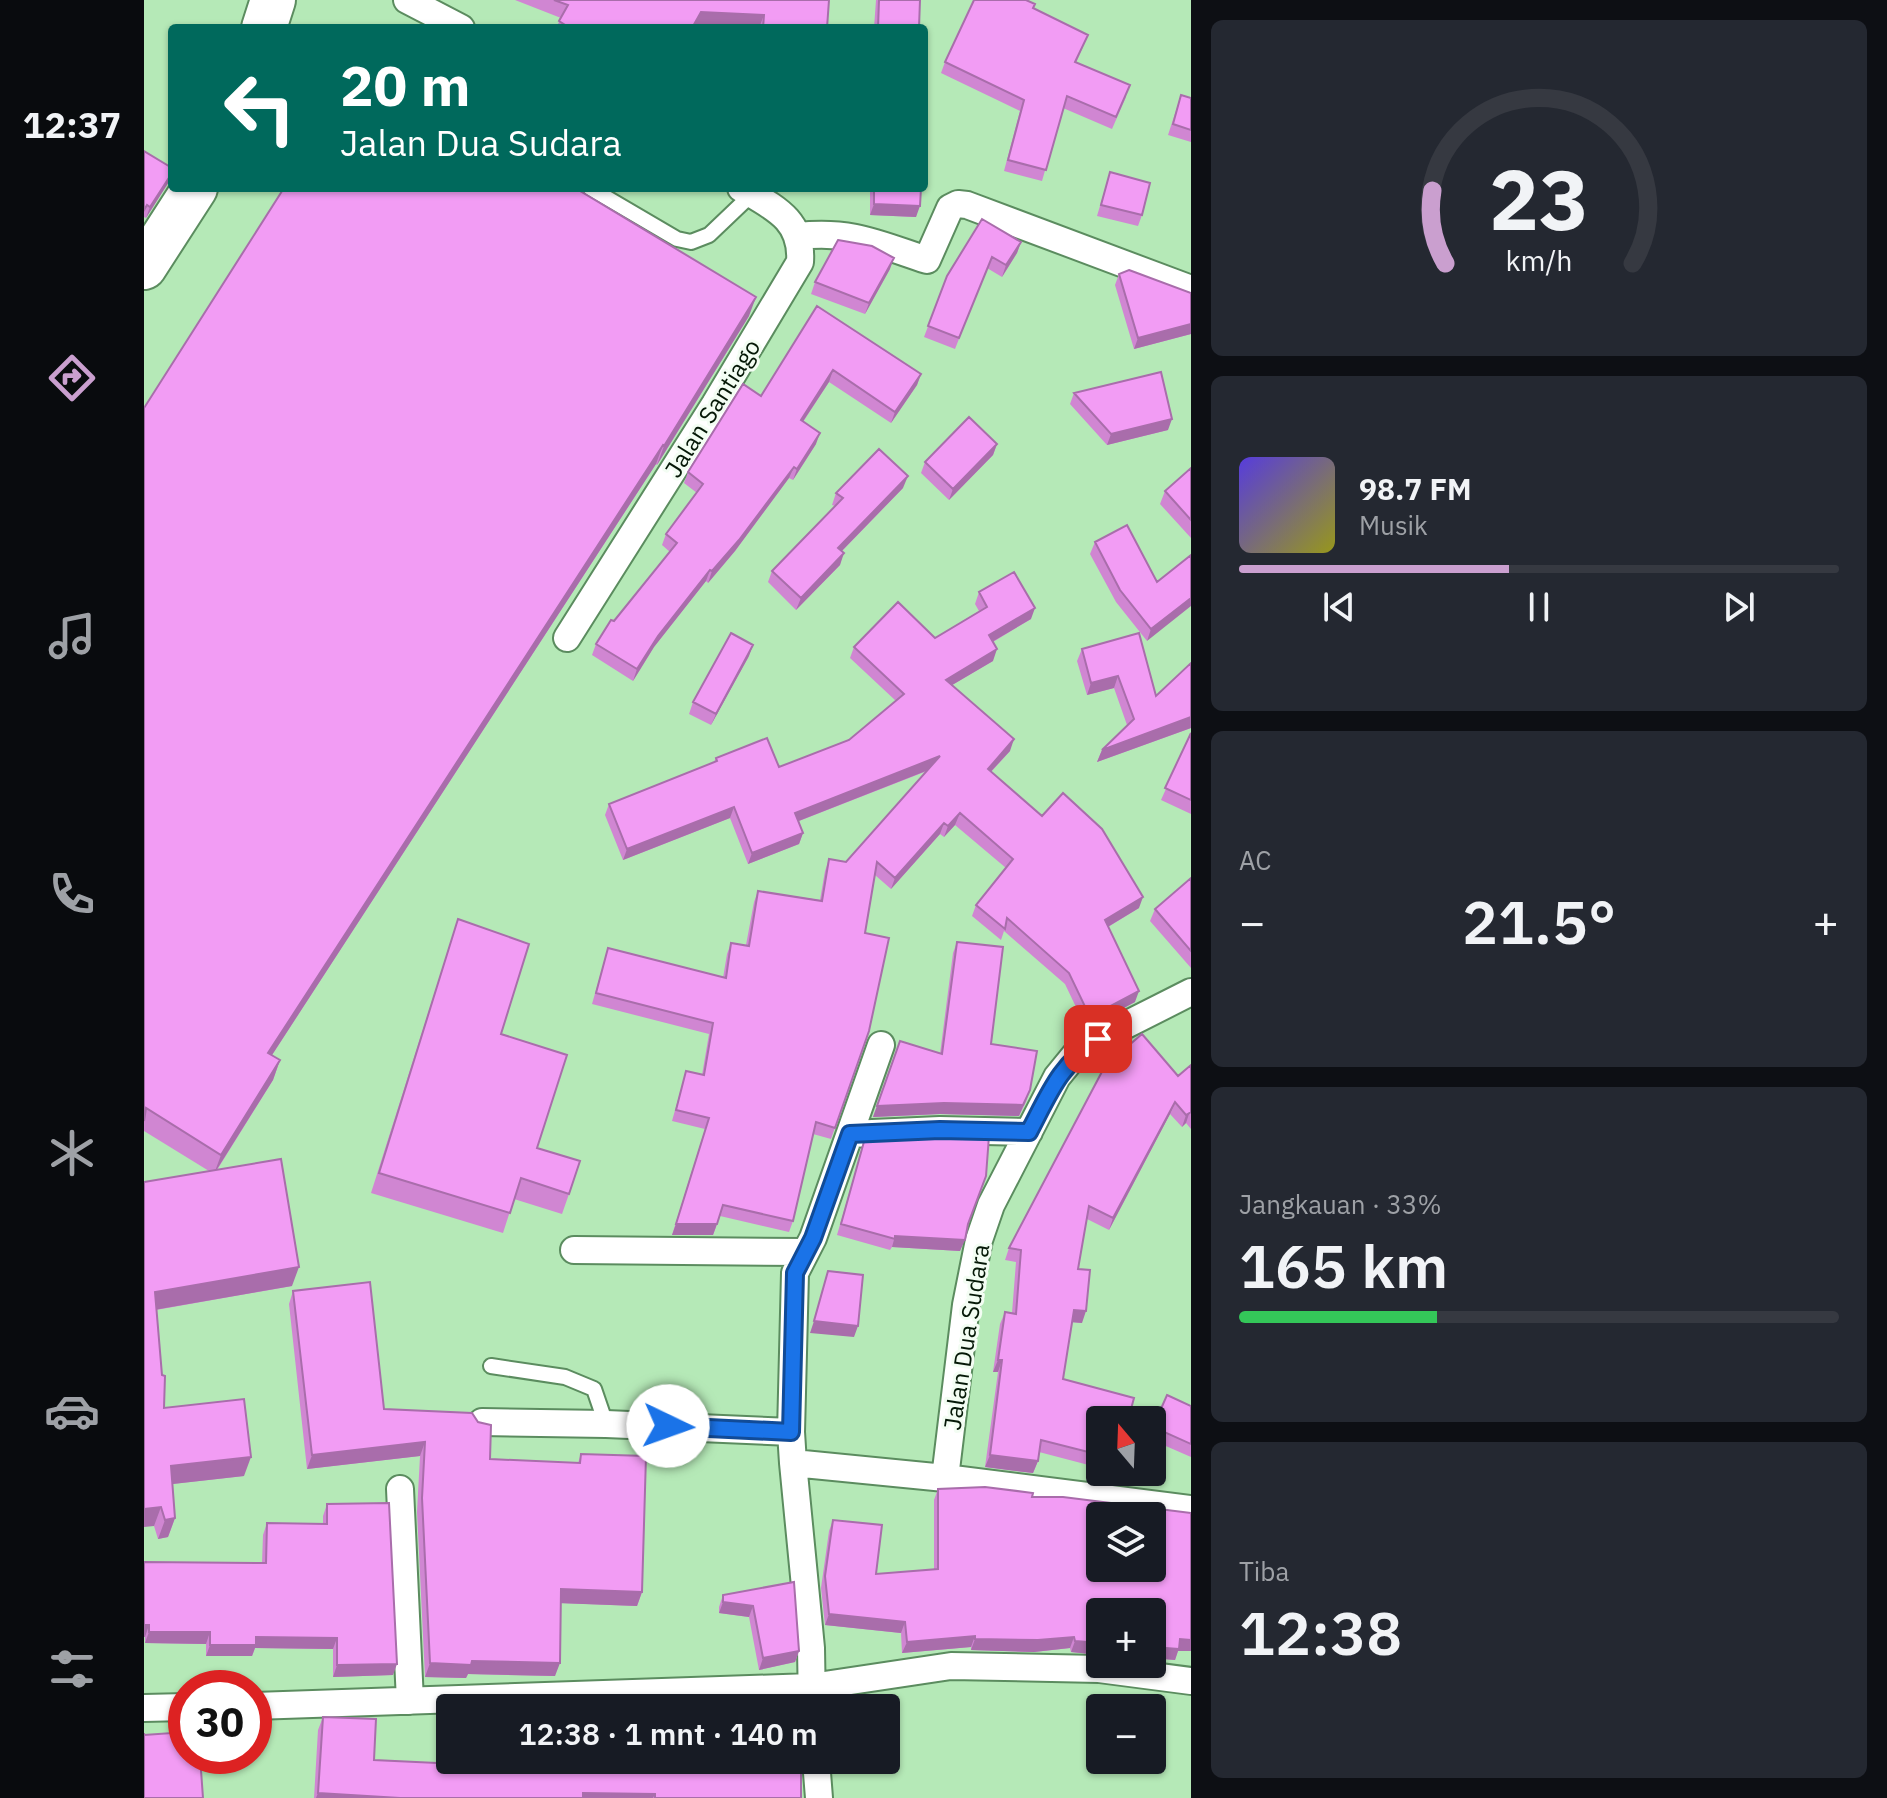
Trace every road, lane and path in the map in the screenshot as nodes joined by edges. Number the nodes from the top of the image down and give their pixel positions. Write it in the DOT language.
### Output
graph roads {
  1 [pos="273,0"];
  2 [pos="407,0"];
  3 [pos="265,24"];
  4 [pos="451,24"];
  5 [pos="192,192"];
  6 [pos="597,192"];
  7 [pos="745,192"];
  8 [pos="748,192"];
  9 [pos="798,236"];
  10 [pos="144,267"];
  11 [pos="1191,289"];
  12 [pos="567,638"];
  13 [pos="1191,992"];
  14 [pos="881,1045"];
  15 [pos="1029,1132"];
  16 [pos="850,1134"];
  17 [pos="574,1250"];
  18 [pos="805,1252"];
  19 [pos="491,1366"];
  20 [pos="482,1422"];
  21 [pos="606,1424"];
  22 [pos="791,1432"];
  23 [pos="793,1463"];
  24 [pos="945,1478"];
  25 [pos="400,1489"];
  26 [pos="1191,1509"];
  27 [pos="1191,1681"];
  28 [pos="812,1694"];
  29 [pos="829,1694"];
  30 [pos="410,1701"];
  31 [pos="436,1701"];
  32 [pos="272,1705"];
  33 [pos="168,1707"];
  34 [pos="144,1708"];
  35 [pos="817,1774"];
  36 [pos="819,1798"];
  1 -- 3 [label="highway"];
  2 -- 4 [label="street"];
  5 -- 10 [label="highway"];
  6 -- 7 [label="lane"];
  8 -- 9 [label="street"];
  9 -- 11 [label="street"];
  9 -- 12 [label="street, Jalan Santiago"];
  13 -- 15 [label="street, Jalan Dua Sudara"];
  14 -- 16 [label="street"];
  15 -- 16 [label="street"];
  15 -- 24 [label="street, Jalan Dua Sudara"];
  16 -- 18 [label="street"];
  17 -- 18 [label="street"];
  18 -- 22 [label="street"];
  19 -- 21 [label="lane"];
  20 -- 21 [label="street"];
  21 -- 22 [label="street"];
  22 -- 23 [label="street"];
  23 -- 24 [label="street"];
  23 -- 28 [label="street"];
  24 -- 26 [label="street"];
  25 -- 30 [label="street"];
  27 -- 29 [label="street"];
  30 -- 31 [label="street"];
  30 -- 32 [label="street"];
  33 -- 34 [label="street"];
  35 -- 36 [label="street"];
}
